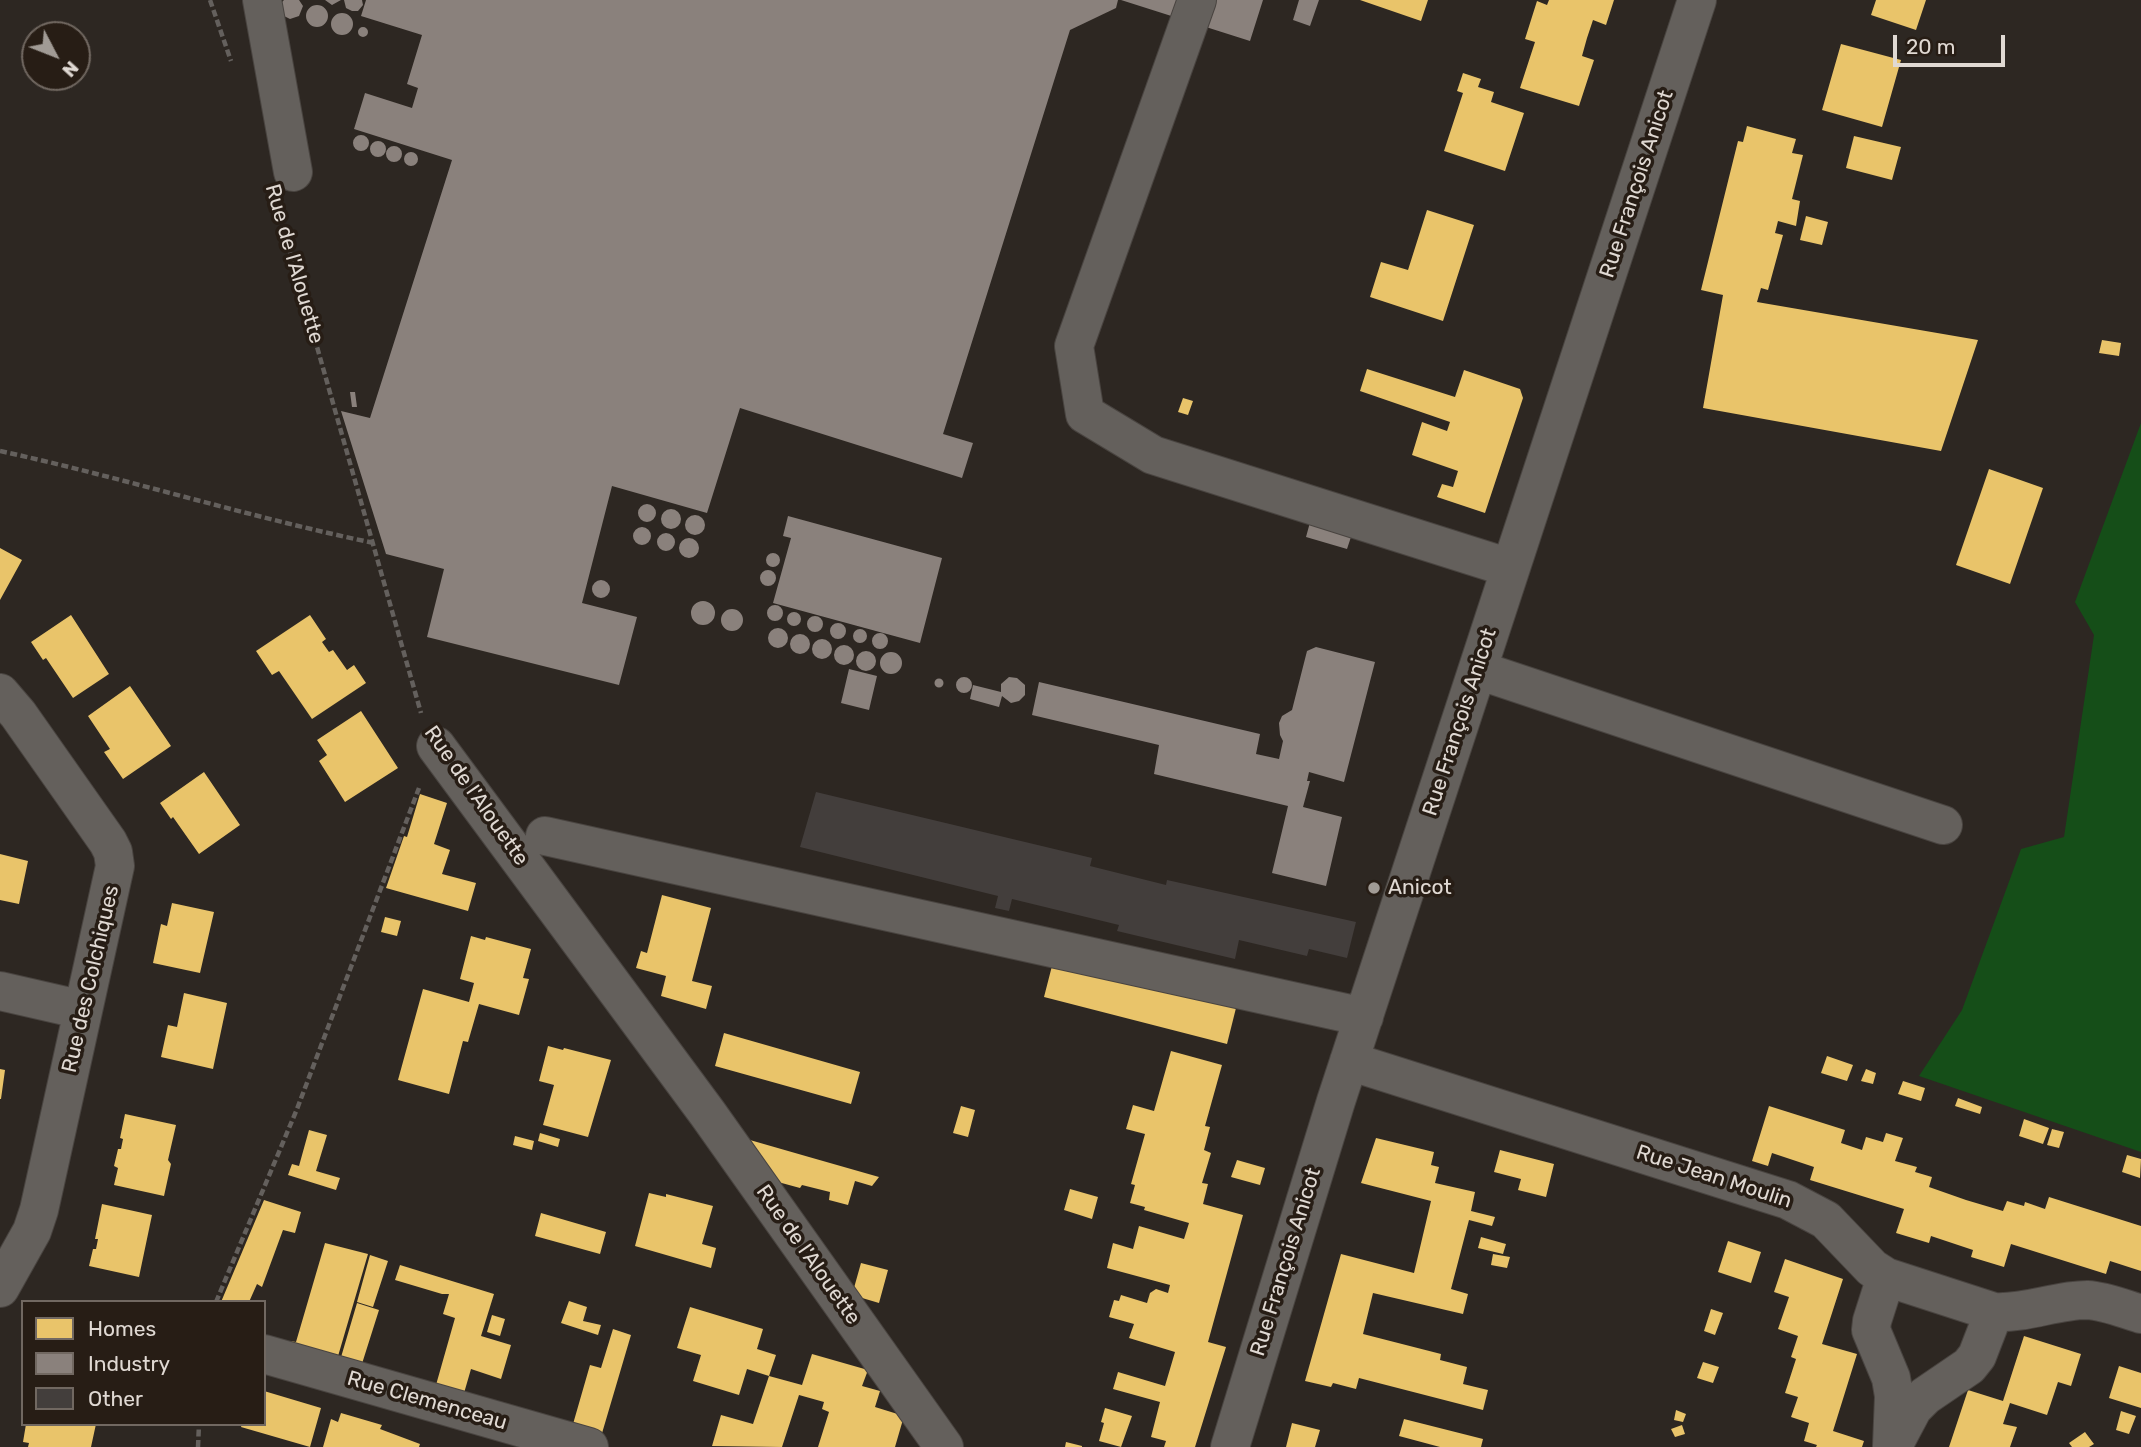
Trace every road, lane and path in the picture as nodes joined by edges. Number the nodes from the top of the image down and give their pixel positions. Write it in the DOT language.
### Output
graph roads {
  1 [pos="210,0"];
  2 [pos="261,0"];
  3 [pos="1197,0"];
  4 [pos="1697,0"];
  5 [pos="233,67"];
  6 [pos="284,185"];
  7 [pos="0,451"];
  8 [pos="374,543"];
  9 [pos="1510,568"];
  10 [pos="1478,670"];
  11 [pos="0,693"];
  12 [pos="436,746"];
  13 [pos="1943,825"];
  14 [pos="545,836"];
  15 [pos="0,991"];
  16 [pos="83,1010"];
  17 [pos="1364,1017"];
  18 [pos="1349,1062"];
  19 [pos="1886,1277"];
  20 [pos="0,1288"];
  21 [pos="217,1300"];
  22 [pos="1994,1312"];
  23 [pos="2141,1314"];
  24 [pos="266,1355"];
  25 [pos="198,1426"];
  26 [pos="198,1447"];
  27 [pos="589,1447"];
  28 [pos="944,1447"];
  29 [pos="1230,1447"];
  30 [pos="1892,1447"];
  1 -- 5 [label="path"];
  2 -- 6 [label="street"];
  3 -- 9 [label="street"];
  4 -- 9 [label="street, Rue François Anicot"];
  6 -- 8 [label="path, Rue de l'Alouette"];
  7 -- 8 [label="path"];
  8 -- 12 [label="path, Rue de l'Alouette"];
  9 -- 10 [label="street, Rue François Anicot"];
  10 -- 13 [label="street"];
  10 -- 17 [label="street, Rue François Anicot"];
  11 -- 16 [label="street, Rue des Colchiques"];
  12 -- 21 [label="path"];
  12 -- 28 [label="street, Rue de l'Alouette"];
  14 -- 17 [label="street"];
  15 -- 16 [label="street"];
  16 -- 20 [label="street, Rue des Colchiques"];
  17 -- 18 [label="street, Rue François Anicot"];
  18 -- 19 [label="street, Rue Jean Moulin"];
  18 -- 29 [label="street, Rue François Anicot"];
  19 -- 22 [label="street, Rue Jean Moulin"];
  19 -- 30 [label="street"];
  22 -- 23 [label="street, Rue Jean Moulin"];
  22 -- 30 [label="street"];
  24 -- 27 [label="street, Rue Clemenceau"];
  25 -- 26 [label="path"];
}
